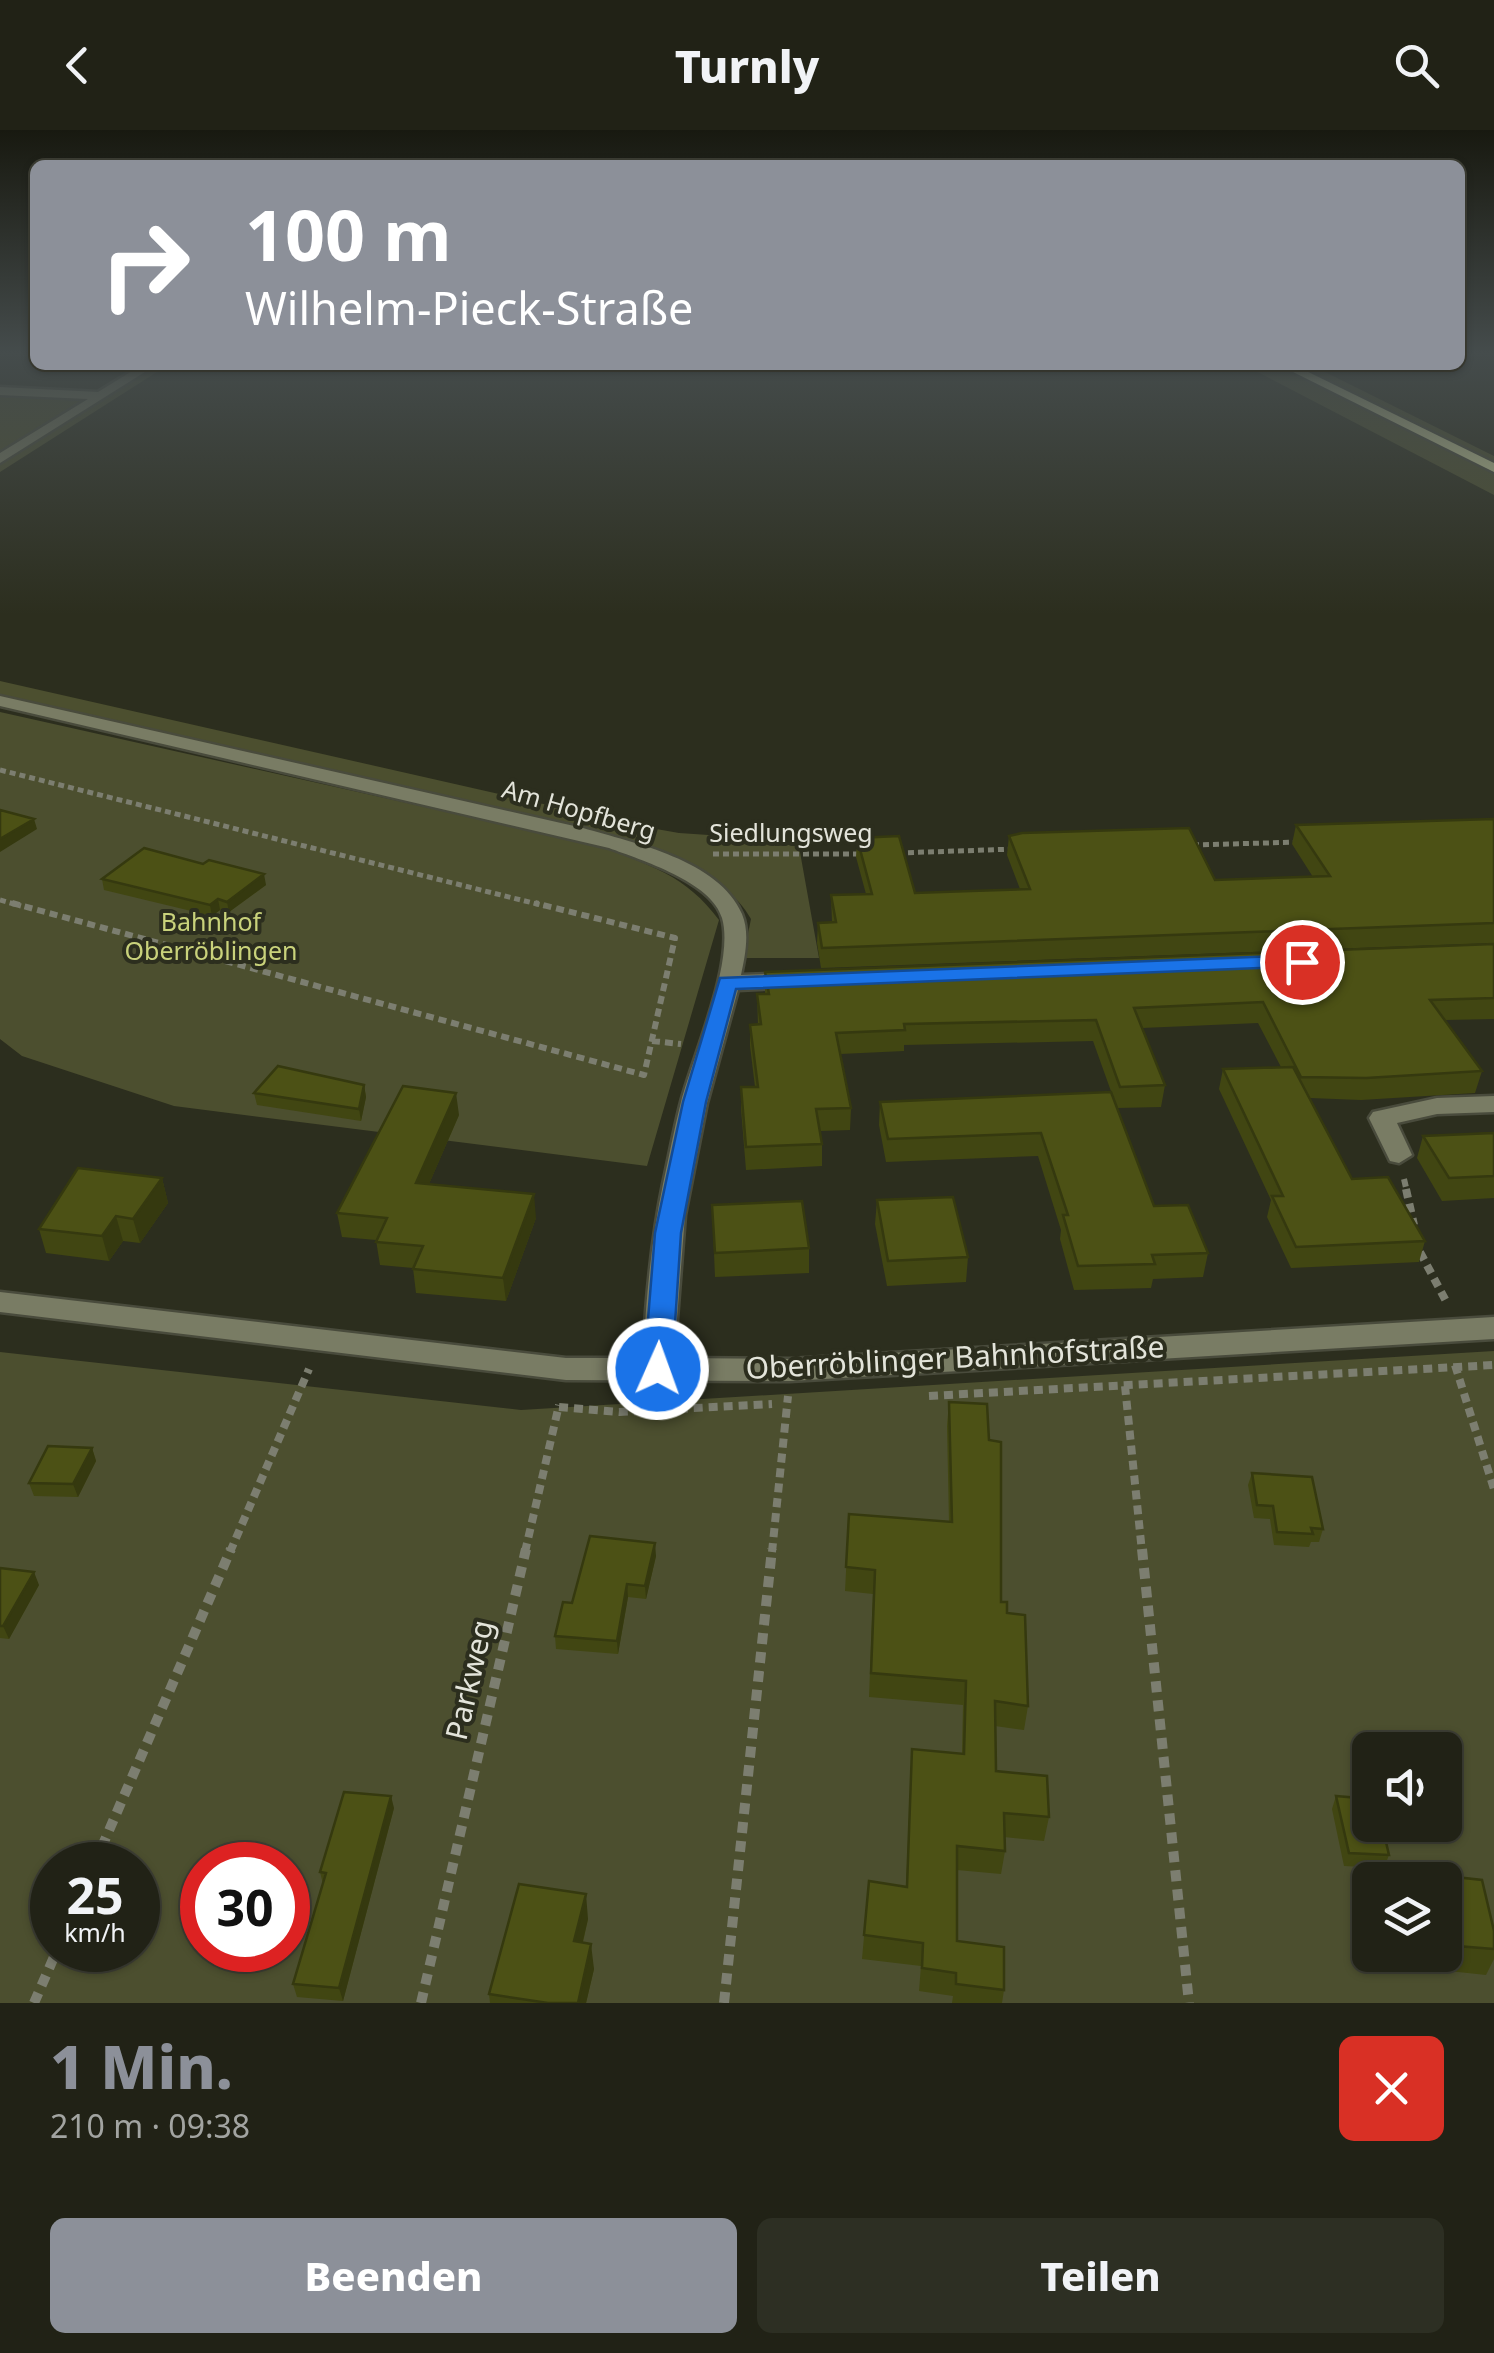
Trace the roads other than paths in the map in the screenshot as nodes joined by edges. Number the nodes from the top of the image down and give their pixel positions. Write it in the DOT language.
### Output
graph roads {
  1 [pos="29,440"];
  2 [pos="1438,440"];
  3 [pos="0,458"];
  4 [pos="1494,468"];
  5 [pos="0,702"];
  6 [pos="826,979"];
  7 [pos="727,983"];
  8 [pos="1494,1104"];
  9 [pos="1399,1154"];
  10 [pos="0,1302"];
  11 [pos="1494,1328"];
  12 [pos="658,1369"];
  1 -- 3 [label="street"];
  2 -- 4 [label="main road"];
  5 -- 7 [label="street, Am Hopfberg"];
  6 -- 7 [label="street"];
  7 -- 12 [label="street, Am Hopfberg"];
  8 -- 9 [label="street"];
  10 -- 12 [label="street, Oberröblinger Bahnhofstraße"];
  11 -- 12 [label="street, Oberröblinger Bahnhofstraße"];
}
